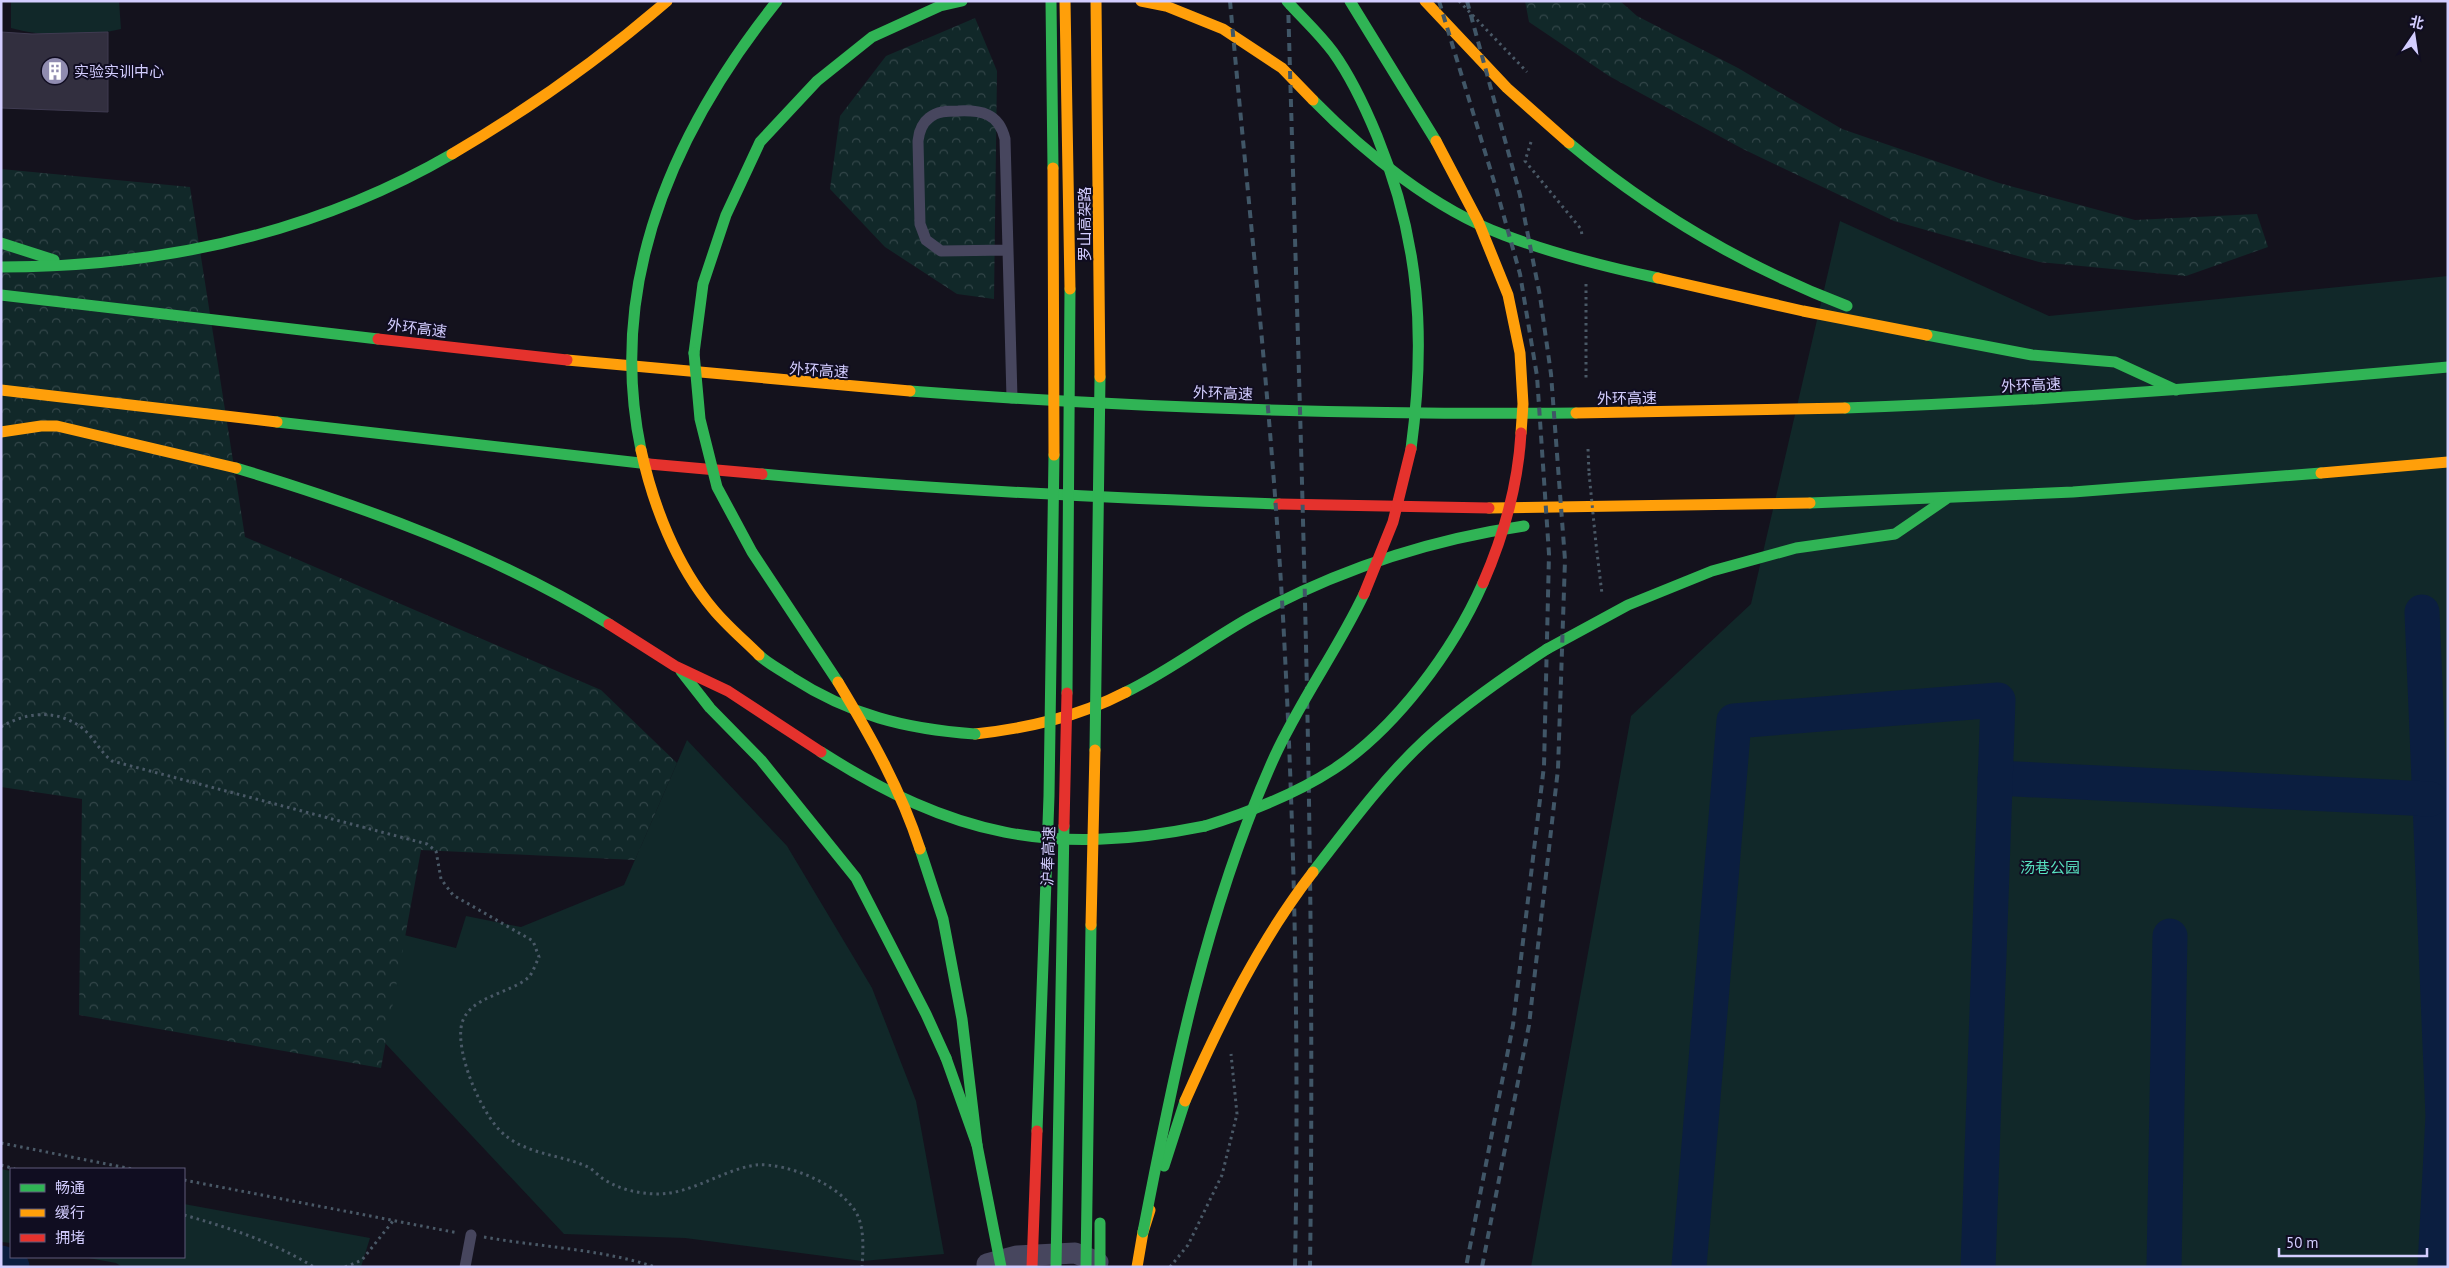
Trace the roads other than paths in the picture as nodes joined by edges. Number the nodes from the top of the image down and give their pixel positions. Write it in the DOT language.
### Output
graph roads {
  1 [pos="667,1"];
  2 [pos="679,1"];
  3 [pos="776,1"];
  4 [pos="962,1"];
  5 [pos="1051,1"];
  6 [pos="1065,1"];
  7 [pos="1096,1"];
  8 [pos="1108,1"];
  9 [pos="1141,1"];
  10 [pos="1287,1"];
  11 [pos="1350,1"];
  12 [pos="1425,1"];
  13 [pos="643,22"];
  14 [pos="1109,60"];
  15 [pos="1,243"];
  16 [pos="1008,250"];
  17 [pos="72,266"];
  18 [pos="1,267"];
  19 [pos="1,295"];
  20 [pos="1112,325"];
  21 [pos="1951,339"];
  22 [pos="2448,368"];
  23 [pos="2177,391"];
  24 [pos="1,392"];
  25 [pos="1012,398"];
  26 [pos="17,404"];
  27 [pos="33,415"];
  28 [pos="48,425"];
  29 [pos="1,432"];
  30 [pos="1070,446"];
  31 [pos="2448,462"];
  32 [pos="1946,499"];
  33 [pos="1110,505"];
  34 [pos="1581,508"];
  35 [pos="1565,517"];
  36 [pos="1539,524"];
  37 [pos="1109,625"];
  38 [pos="678,668"];
  39 [pos="976,1145"];
  40 [pos="1100,1168"];
  41 [pos="1100,1207"];
  42 [pos="1143,1232"];
  43 [pos="471,1235"];
  44 [pos="465,1267"];
  45 [pos="988,1267"];
  46 [pos="1001,1267"];
  47 [pos="1032,1267"];
  48 [pos="1056,1267"];
  49 [pos="1086,1267"];
  50 [pos="1100,1267"];
  51 [pos="1110,1267"];
  52 [pos="1137,1267"];
  1 -- 13 [label="main road"];
  2 -- 13 [label="main road"];
  3 -- 36 [label="main road, bridge"];
  4 -- 39 [label="main road, bridge"];
  5 -- 47 [label="main road, bridge"];
  6 -- 30 [label="main road, 罗山高架路, bridge"];
  7 -- 49 [label="main road, 罗山高架路, bridge"];
  8 -- 14 [label="main road"];
  9 -- 21 [label="main road"];
  10 -- 42 [label="main road, bridge"];
  11 -- 38 [label="main road, bridge"];
  12 -- 21 [label="main road"];
  13 -- 17 [label="main road"];
  15 -- 17 [label="main road"];
  16 -- 16 [label="lane"];
  16 -- 25 [label="lane"];
  17 -- 18 [label="main road"];
  19 -- 25 [label="main road, 外环高速"];
  20 -- 33 [label="main road"];
  21 -- 23 [label="main road"];
  22 -- 23 [label="main road, 外环高速"];
  23 -- 25 [label="main road, 外环高速"];
  24 -- 26 [label="main road"];
  24 -- 34 [label="main road"];
  27 -- 28 [label="main road"];
  28 -- 29 [label="main road"];
  28 -- 38 [label="main road"];
  30 -- 48 [label="main road, 沪奉高速, bridge"];
  31 -- 32 [label="main road"];
  32 -- 34 [label="main road"];
  32 -- 42 [label="main road, bridge"];
  34 -- 35 [label="main road"];
  37 -- 40 [label="main road"];
  38 -- 39 [label="main road, bridge"];
  39 -- 46 [label="main road, bridge"];
  41 -- 50 [label="main road, bridge"];
  42 -- 52 [label="main road"];
  43 -- 44 [label="lane"];
  45 -- 51 [label="street"];
}
